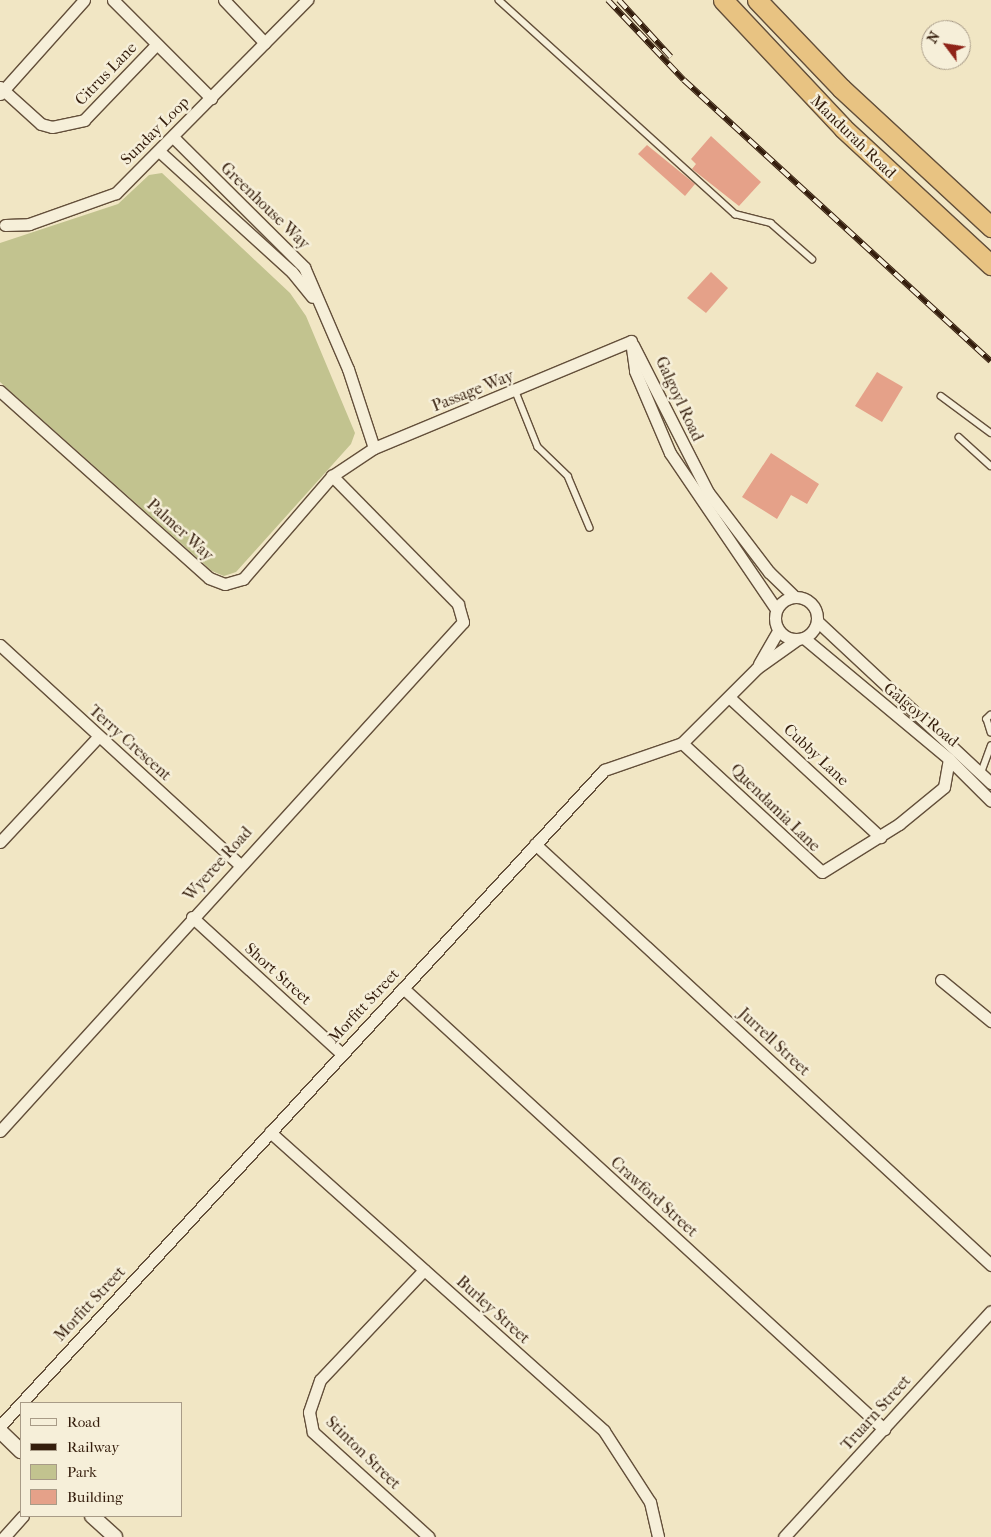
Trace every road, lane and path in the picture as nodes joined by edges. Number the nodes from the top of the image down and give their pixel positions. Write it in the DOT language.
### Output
graph roads {
  1 [pos="84,0"];
  2 [pos="114,0"];
  3 [pos="224,0"];
  4 [pos="307,0"];
  5 [pos="499,0"];
  6 [pos="723,0"];
  7 [pos="757,0"];
  8 [pos="265,43"];
  9 [pos="158,44"];
  10 [pos="1,90"];
  11 [pos="211,98"];
  12 [pos="174,137"];
  13 [pos="160,152"];
  14 [pos="2,223"];
  15 [pos="991,227"];
  16 [pos="812,260"];
  17 [pos="991,266"];
  18 [pos="320,306"];
  19 [pos="630,342"];
  20 [pos="0,391"];
  21 [pos="516,392"];
  22 [pos="941,396"];
  23 [pos="991,433"];
  24 [pos="959,437"];
  25 [pos="374,448"];
  26 [pos="991,466"];
  27 [pos="332,476"];
  28 [pos="713,509"];
  29 [pos="590,528"];
  30 [pos="793,595"];
  31 [pos="776,609"];
  32 [pos="817,621"];
  33 [pos="778,631"];
  34 [pos="801,639"];
  35 [pos="0,645"];
  36 [pos="757,668"];
  37 [pos="730,698"];
  38 [pos="989,717"];
  39 [pos="991,732"];
  40 [pos="98,737"];
  41 [pos="682,743"];
  42 [pos="991,746"];
  43 [pos="949,759"];
  44 [pos="981,773"];
  45 [pos="970,780"];
  46 [pos="946,784"];
  47 [pos="991,784"];
  48 [pos="991,801"];
  49 [pos="880,837"];
  50 [pos="0,842"];
  51 [pos="535,844"];
  52 [pos="239,864"];
  53 [pos="192,917"];
  54 [pos="941,980"];
  55 [pos="403,988"];
  56 [pos="991,1021"];
  57 [pos="342,1054"];
  58 [pos="0,1131"];
  59 [pos="270,1132"];
  60 [pos="991,1265"];
  61 [pos="424,1270"];
  62 [pos="991,1311"];
  63 [pos="22,1402"];
  64 [pos="20,1404"];
  65 [pos="0,1426"];
  66 [pos="884,1429"];
  67 [pos="0,1431"];
  68 [pos="20,1450"];
  69 [pos="22,1517"];
  70 [pos="93,1517"];
  71 [pos="4,1537"];
  72 [pos="115,1537"];
  73 [pos="429,1537"];
  74 [pos="658,1537"];
  75 [pos="784,1537"];
  1 -- 10 [label="street"];
  2 -- 9 [label="street"];
  3 -- 8 [label="street"];
  4 -- 8 [label="street, Sunday Loop"];
  5 -- 16 [label="lane"];
  6 -- 17 [label="highway, Mandurah Road"];
  7 -- 15 [label="highway, Mandurah Road"];
  8 -- 11 [label="street, Sunday Loop"];
  9 -- 10 [label="street, Citrus Lane"];
  9 -- 11 [label="street"];
  11 -- 12 [label="street, Sunday Loop"];
  12 -- 13 [label="street, Sunday Loop"];
  12 -- 18 [label="street, Greenhouse Way"];
  13 -- 14 [label="street, Sunday Loop"];
  13 -- 18 [label="street, Greenhouse Way"];
  18 -- 25 [label="street, Greenhouse Way"];
  19 -- 21 [label="street, Passage Way"];
  19 -- 28 [label="street, Galgoyl Road"];
  20 -- 27 [label="street, Palmer Way"];
  21 -- 25 [label="street, Passage Way"];
  21 -- 29 [label="lane"];
  22 -- 23 [label="lane"];
  24 -- 26 [label="lane"];
  25 -- 27 [label="street, Passage Way"];
  27 -- 52 [label="street, Wyeree Road"];
  28 -- 30 [label="street, Galgoyl Road"];
  28 -- 31 [label="street, Galgoyl Road"];
  30 -- 31 [label="street"];
  30 -- 32 [label="street"];
  31 -- 33 [label="street"];
  32 -- 34 [label="street"];
  32 -- 44 [label="street, Galgoyl Road"];
  33 -- 34 [label="street"];
  33 -- 36 [label="street, Morfitt Street"];
  34 -- 36 [label="street, Morfitt Street"];
  34 -- 43 [label="street, Galgoyl Road"];
  35 -- 40 [label="street, Terry Crescent"];
  36 -- 37 [label="street, Morfitt Street"];
  37 -- 41 [label="street, Morfitt Street"];
  37 -- 49 [label="street, Cubby Lane"];
  38 -- 39 [label="lane"];
  40 -- 50 [label="street"];
  40 -- 52 [label="street, Terry Crescent"];
  41 -- 49 [label="street, Quendamia Lane"];
  41 -- 51 [label="street, Morfitt Street"];
  42 -- 44 [label="lane"];
  43 -- 45 [label="street, Galgoyl Road"];
  43 -- 46 [label="street"];
  44 -- 47 [label="street, Galgoyl Road"];
  45 -- 46 [label="street, Quendamia Lane"];
  45 -- 48 [label="street, Galgoyl Road"];
  46 -- 49 [label="street, Quendamia Lane"];
  51 -- 55 [label="street, Morfitt Street"];
  51 -- 60 [label="street, Jurrell Street"];
  52 -- 53 [label="street, Wyeree Road"];
  53 -- 57 [label="street, Short Street"];
  53 -- 58 [label="street, Wyeree Road"];
  54 -- 56 [label="street"];
  55 -- 57 [label="street, Morfitt Street"];
  55 -- 66 [label="street, Crawford Street"];
  57 -- 59 [label="street, Morfitt Street"];
  59 -- 61 [label="street, Burley Street"];
  59 -- 63 [label="street, Morfitt Street"];
  61 -- 73 [label="street, Stinton Street"];
  61 -- 74 [label="street, Burley Street"];
  62 -- 66 [label="street, Truarn Street"];
  64 -- 65 [label="street, Morfitt Street"];
  66 -- 75 [label="street, Truarn Street"];
  67 -- 68 [label="street"];
  69 -- 71 [label="street"];
  70 -- 72 [label="street"];
}
